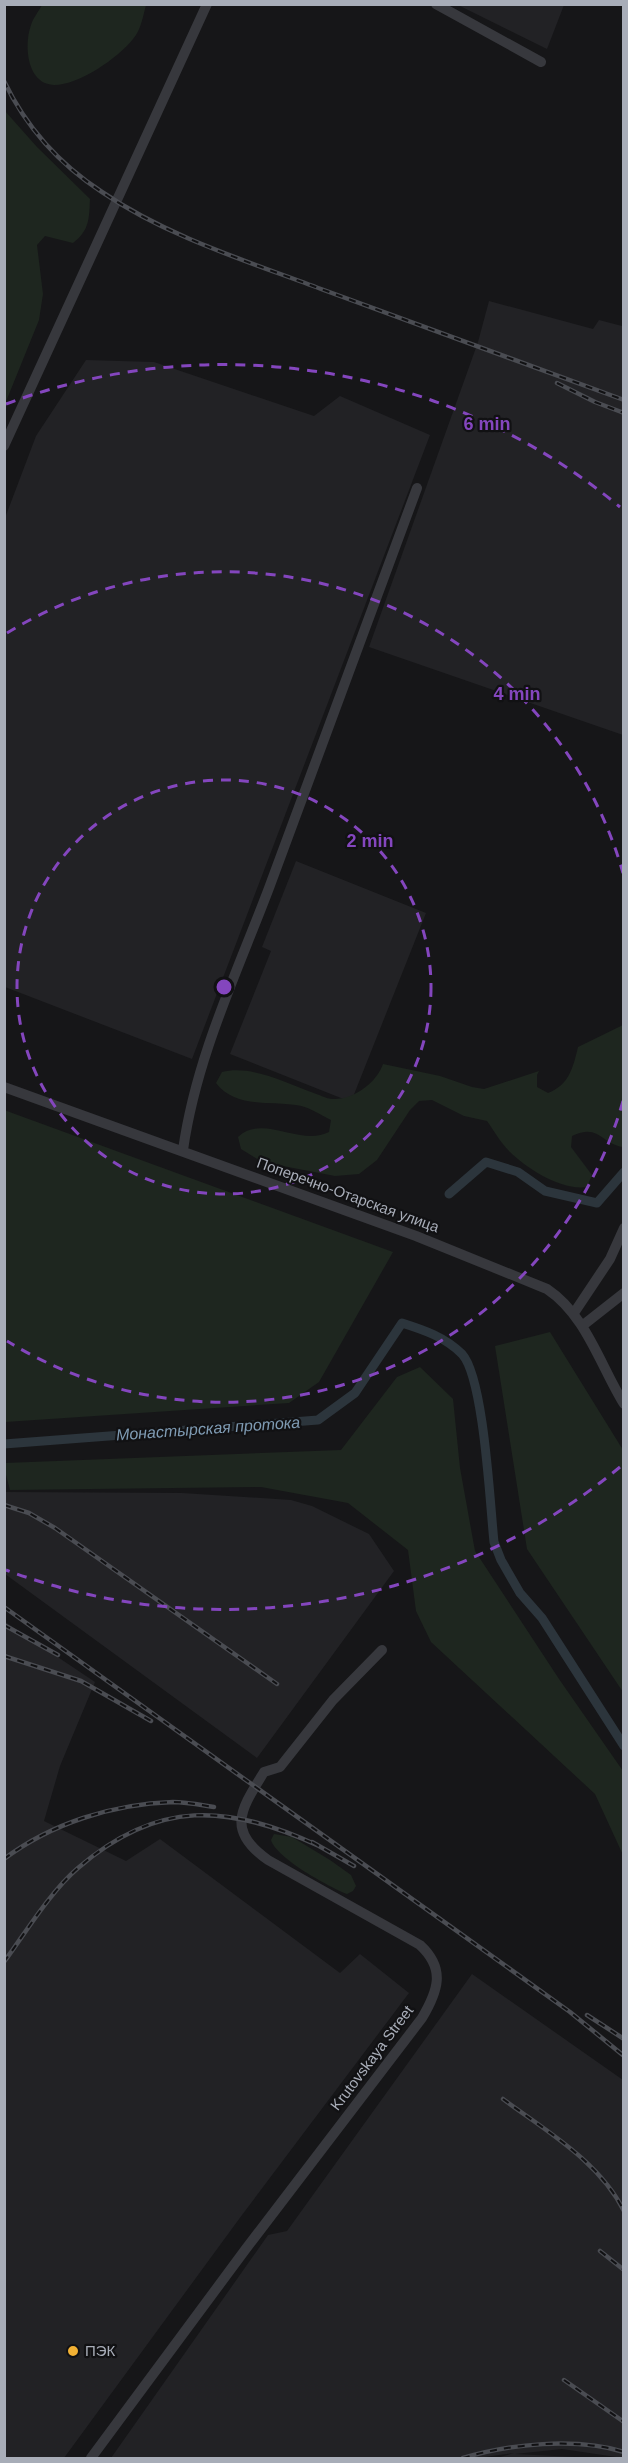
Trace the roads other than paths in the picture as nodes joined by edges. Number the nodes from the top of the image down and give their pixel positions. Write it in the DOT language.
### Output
graph roads {
  1 [pos="207,4"];
  2 [pos="435,4"];
  3 [pos="541,62"];
  4 [pos="4,446"];
  5 [pos="417,488"];
  6 [pos="4,1087"];
  7 [pos="183,1150"];
  8 [pos="624,1228"];
  9 [pos="624,1293"];
  10 [pos="574,1313"];
  11 [pos="582,1326"];
  12 [pos="624,1404"];
  13 [pos="382,1650"];
  14 [pos="91,2458"];
  1 -- 4 [label="street"];
  2 -- 3 [label="street"];
  5 -- 7 [label="street"];
  6 -- 7 [label="street, Поперечно-Отарская улица"];
  7 -- 10 [label="street, Поперечно-Отарская улица"];
  8 -- 10 [label="street"];
  9 -- 11 [label="street"];
  10 -- 11 [label="street, Поперечно-Отарская улица"];
  11 -- 12 [label="street, Поперечно-Отарская улица"];
  13 -- 14 [label="street, Krutovskaya Street"];
}
